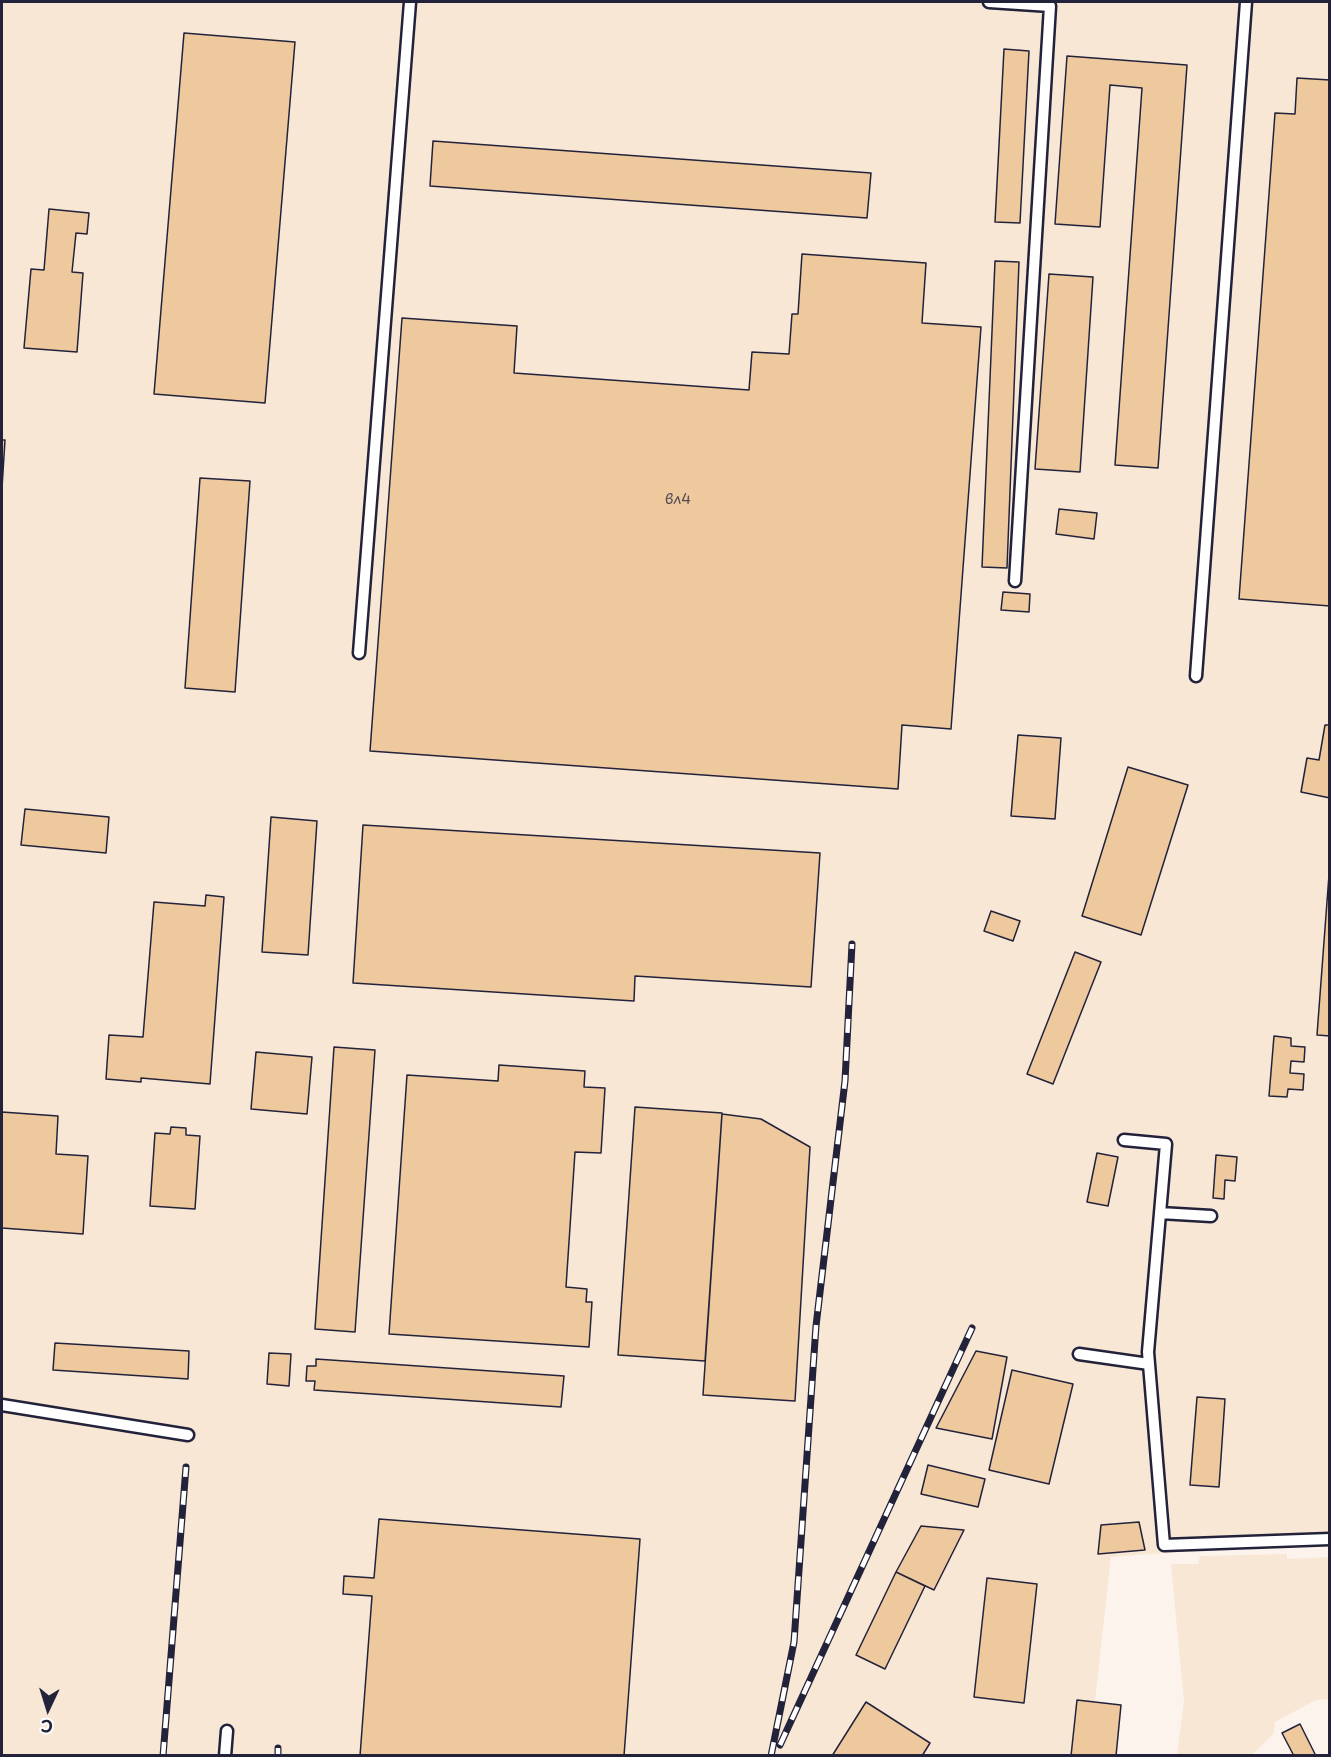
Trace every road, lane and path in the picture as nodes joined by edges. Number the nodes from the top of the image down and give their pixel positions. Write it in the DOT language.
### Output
graph roads {
  1 [pos="410,2"];
  2 [pos="989,2"];
  3 [pos="1246,2"];
  4 [pos="1015,581"];
  5 [pos="359,653"];
  6 [pos="1196,676"];
  7 [pos="1124,1140"];
  8 [pos="1160,1213"];
  9 [pos="1211,1216"];
  10 [pos="1079,1354"];
  11 [pos="1149,1364"];
  12 [pos="2,1405"];
  13 [pos="188,1435"];
  14 [pos="1329,1539"];
  15 [pos="227,1731"];
  16 [pos="225,1755"];
  1 -- 5 [label="lane"];
  2 -- 4 [label="lane"];
  3 -- 6 [label="lane"];
  7 -- 8 [label="lane"];
  8 -- 9 [label="lane"];
  8 -- 11 [label="lane"];
  10 -- 11 [label="lane"];
  11 -- 14 [label="lane"];
  12 -- 13 [label="lane"];
  15 -- 16 [label="lane"];
}
